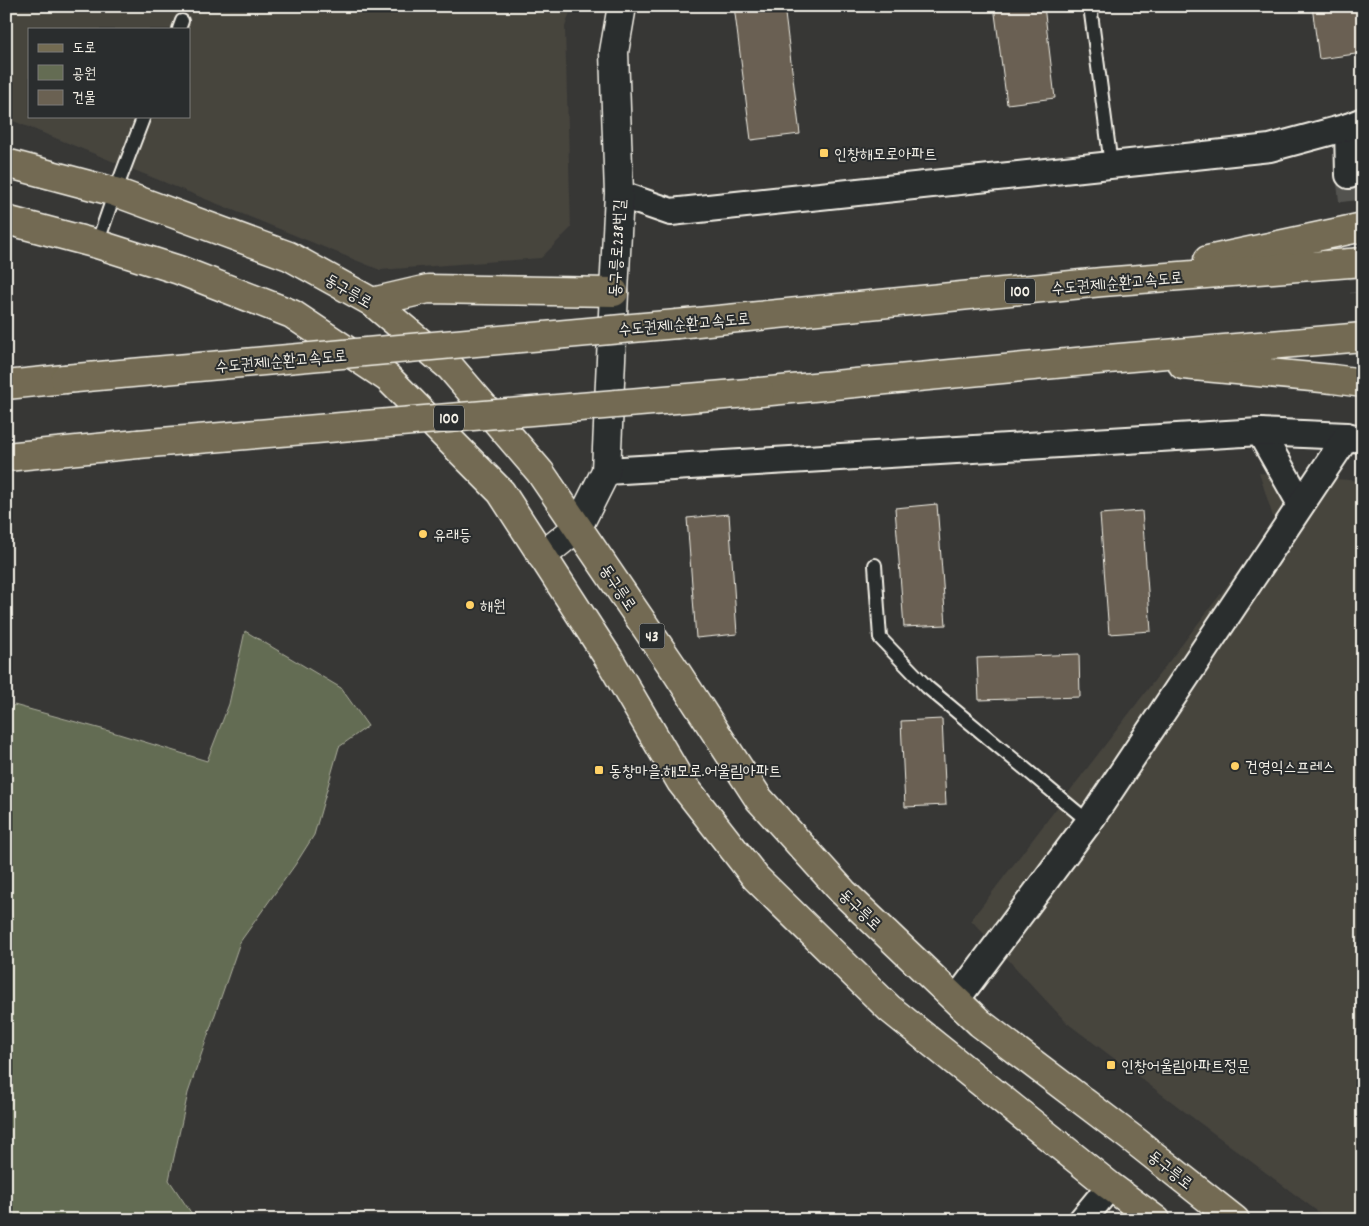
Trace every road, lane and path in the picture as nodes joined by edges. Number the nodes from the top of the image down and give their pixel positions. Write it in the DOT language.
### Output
graph roads {
  1 [pos="622,6"];
  2 [pos="1090,6"];
  3 [pos="143,118"];
  4 [pos="1356,124"];
  5 [pos="6,163"];
  6 [pos="1111,165"];
  7 [pos="1350,175"];
  8 [pos="115,192"];
  9 [pos="620,194"];
  10 [pos="6,220"];
  11 [pos="1363,227"];
  12 [pos="97,244"];
  13 [pos="1363,262"];
  14 [pos="1102,282"];
  15 [pos="614,292"];
  16 [pos="372,302"];
  17 [pos="1363,337"];
  18 [pos="1108,359"];
  19 [pos="1363,377"];
  20 [pos="1333,379"];
  21 [pos="1363,383"];
  22 [pos="6,385"];
  23 [pos="1260,432"];
  24 [pos="1355,438"];
  25 [pos="6,457"];
  26 [pos="606,472"];
  27 [pos="1302,504"];
  28 [pos="578,527"];
  29 [pos="542,556"];
  30 [pos="875,565"];
  31 [pos="1089,822"];
  32 [pos="956,1000"];
  33 [pos="1110,1186"];
  34 [pos="1082,1220"];
  35 [pos="1156,1220"];
  36 [pos="1235,1220"];
  1 -- 9 [label="street, 동구릉로238번길"];
  2 -- 6 [label="lane"];
  3 -- 8 [label="lane"];
  4 -- 6 [label="street"];
  4 -- 7 [label="street"];
  5 -- 8 [label="main road, 동구릉로 / 43"];
  6 -- 9 [label="street"];
  8 -- 12 [label="lane"];
  8 -- 16 [label="main road, 동구릉로 / 43"];
  9 -- 15 [label="street, 동구릉로238번길"];
  10 -- 12 [label="main road"];
  11 -- 14 [label="main road"];
  12 -- 29 [label="main road"];
  13 -- 14 [label="main road, 수도권제1순환고속도로 / 100"];
  14 -- 22 [label="main road, 수도권제1순환고속도로 / 100, bridge"];
  15 -- 16 [label="main road"];
  15 -- 26 [label="street, 동구릉로238번길"];
  16 -- 28 [label="main road, 동구릉로 / 43"];
  17 -- 18 [label="main road, 100"];
  18 -- 20 [label="main road"];
  18 -- 25 [label="main road, 100, bridge"];
  19 -- 20 [label="main road"];
  20 -- 21 [label="main road"];
  23 -- 24 [label="street"];
  23 -- 26 [label="street"];
  23 -- 27 [label="street"];
  24 -- 27 [label="street"];
  26 -- 28 [label="street, 동구릉로238번길"];
  27 -- 31 [label="street"];
  28 -- 29 [label="street, 동구릉로238번길"];
  28 -- 32 [label="main road, 동구릉로 / 43"];
  29 -- 33 [label="main road"];
  30 -- 31 [label="lane"];
  31 -- 32 [label="street"];
  32 -- 36 [label="main road, 동구릉로 / 43"];
  33 -- 34 [label="street"];
  33 -- 35 [label="main road"];
}
